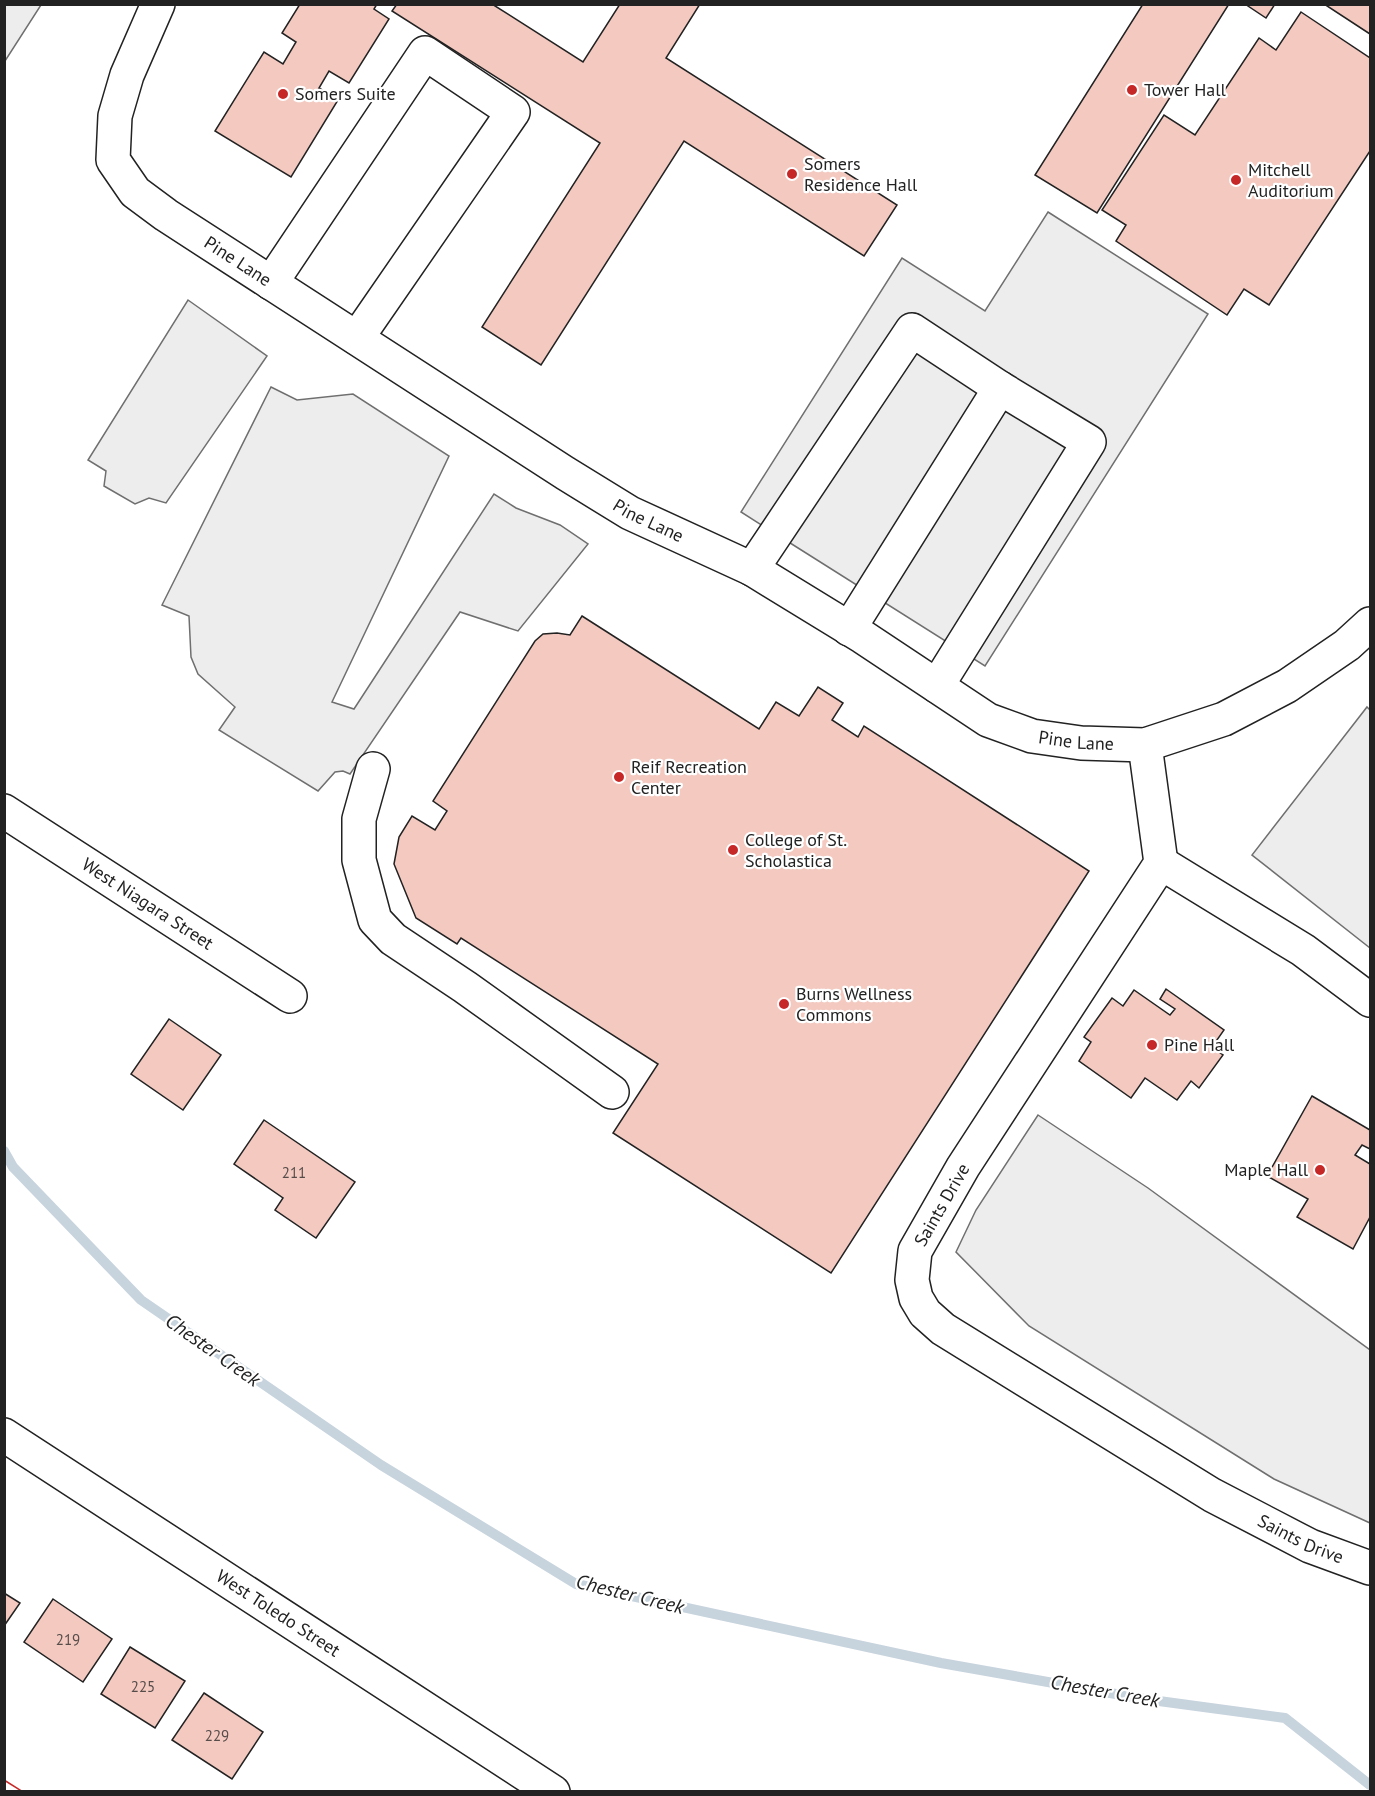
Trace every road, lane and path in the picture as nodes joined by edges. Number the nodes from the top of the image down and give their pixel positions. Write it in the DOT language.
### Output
graph roads {
  1 [pos="158,4"];
  2 [pos="271,283"];
  3 [pos="357,338"];
  4 [pos="1000,388"];
  5 [pos="752,569"];
  6 [pos="1371,624"];
  7 [pos="849,629"];
  8 [pos="937,686"];
  9 [pos="1145,745"];
  10 [pos="373,769"];
  11 [pos="4,811"];
  12 [pos="1161,863"];
  13 [pos="290,996"];
  14 [pos="1371,1000"];
  15 [pos="612,1092"];
  16 [pos="4,1435"];
  17 [pos="1371,1568"];
  18 [pos="554,1791"];
  1 -- 2 [label="street, Pine Lane"];
  2 -- 3 [label="street, Pine Lane"];
  2 -- 3 [label="street"];
  3 -- 5 [label="street, Pine Lane"];
  4 -- 5 [label="street"];
  4 -- 7 [label="street"];
  4 -- 8 [label="street"];
  5 -- 7 [label="street, Pine Lane"];
  6 -- 9 [label="street, Pine Lane"];
  7 -- 8 [label="street, Pine Lane"];
  8 -- 9 [label="street, Pine Lane"];
  9 -- 12 [label="street"];
  10 -- 15 [label="street"];
  11 -- 13 [label="street, West Niagara Street"];
  12 -- 14 [label="street"];
  12 -- 17 [label="street, Saints Drive"];
  16 -- 18 [label="street, West Toledo Street"];
}
